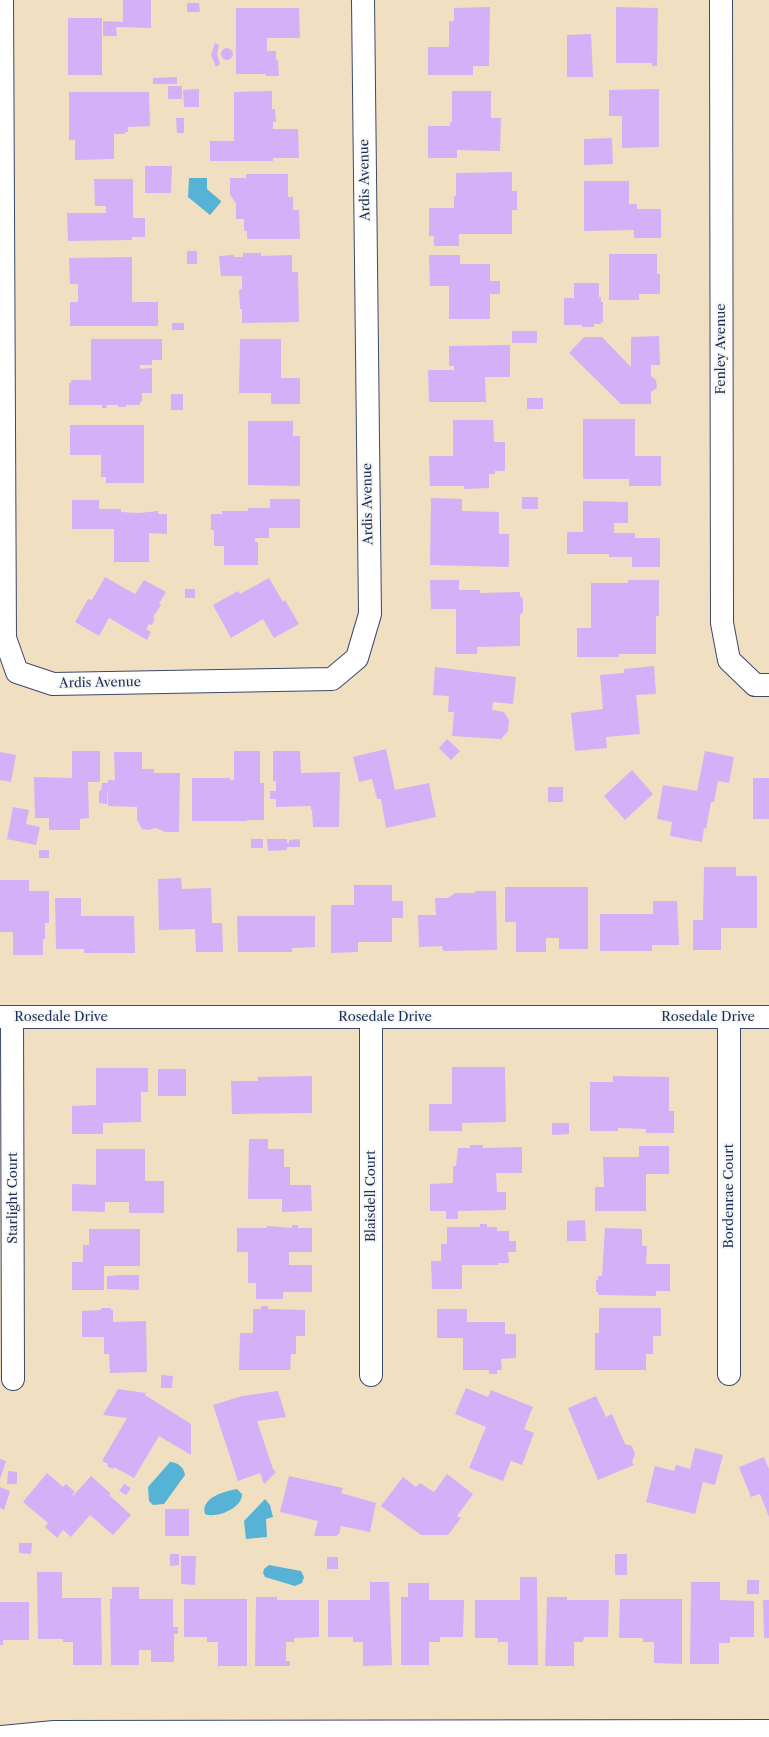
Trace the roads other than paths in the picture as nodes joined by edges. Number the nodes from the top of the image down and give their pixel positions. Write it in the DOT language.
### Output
graph roads {
  1 [pos="2,0"];
  2 [pos="363,0"];
  3 [pos="720,0"];
  4 [pos="762,685"];
  5 [pos="6,1017"];
  6 [pos="371,1017"];
  7 [pos="729,1017"];
  8 [pos="769,1017"];
  9 [pos="729,1374"];
  10 [pos="371,1375"];
  11 [pos="13,1379"];
  12 [pos="769,1731"];
  13 [pos="2,1737"];
  1 -- 2 [label="street, Ardis Avenue"];
  3 -- 4 [label="street, Fenley Avenue"];
  5 -- 6 [label="street, Rosedale Drive"];
  5 -- 11 [label="street, Starlight Court"];
  6 -- 7 [label="street, Rosedale Drive"];
  6 -- 10 [label="street, Blaisdell Court"];
  7 -- 8 [label="street, Rosedale Drive"];
  7 -- 9 [label="street, Bordenrae Court"];
  12 -- 13 [label="street"];
}
